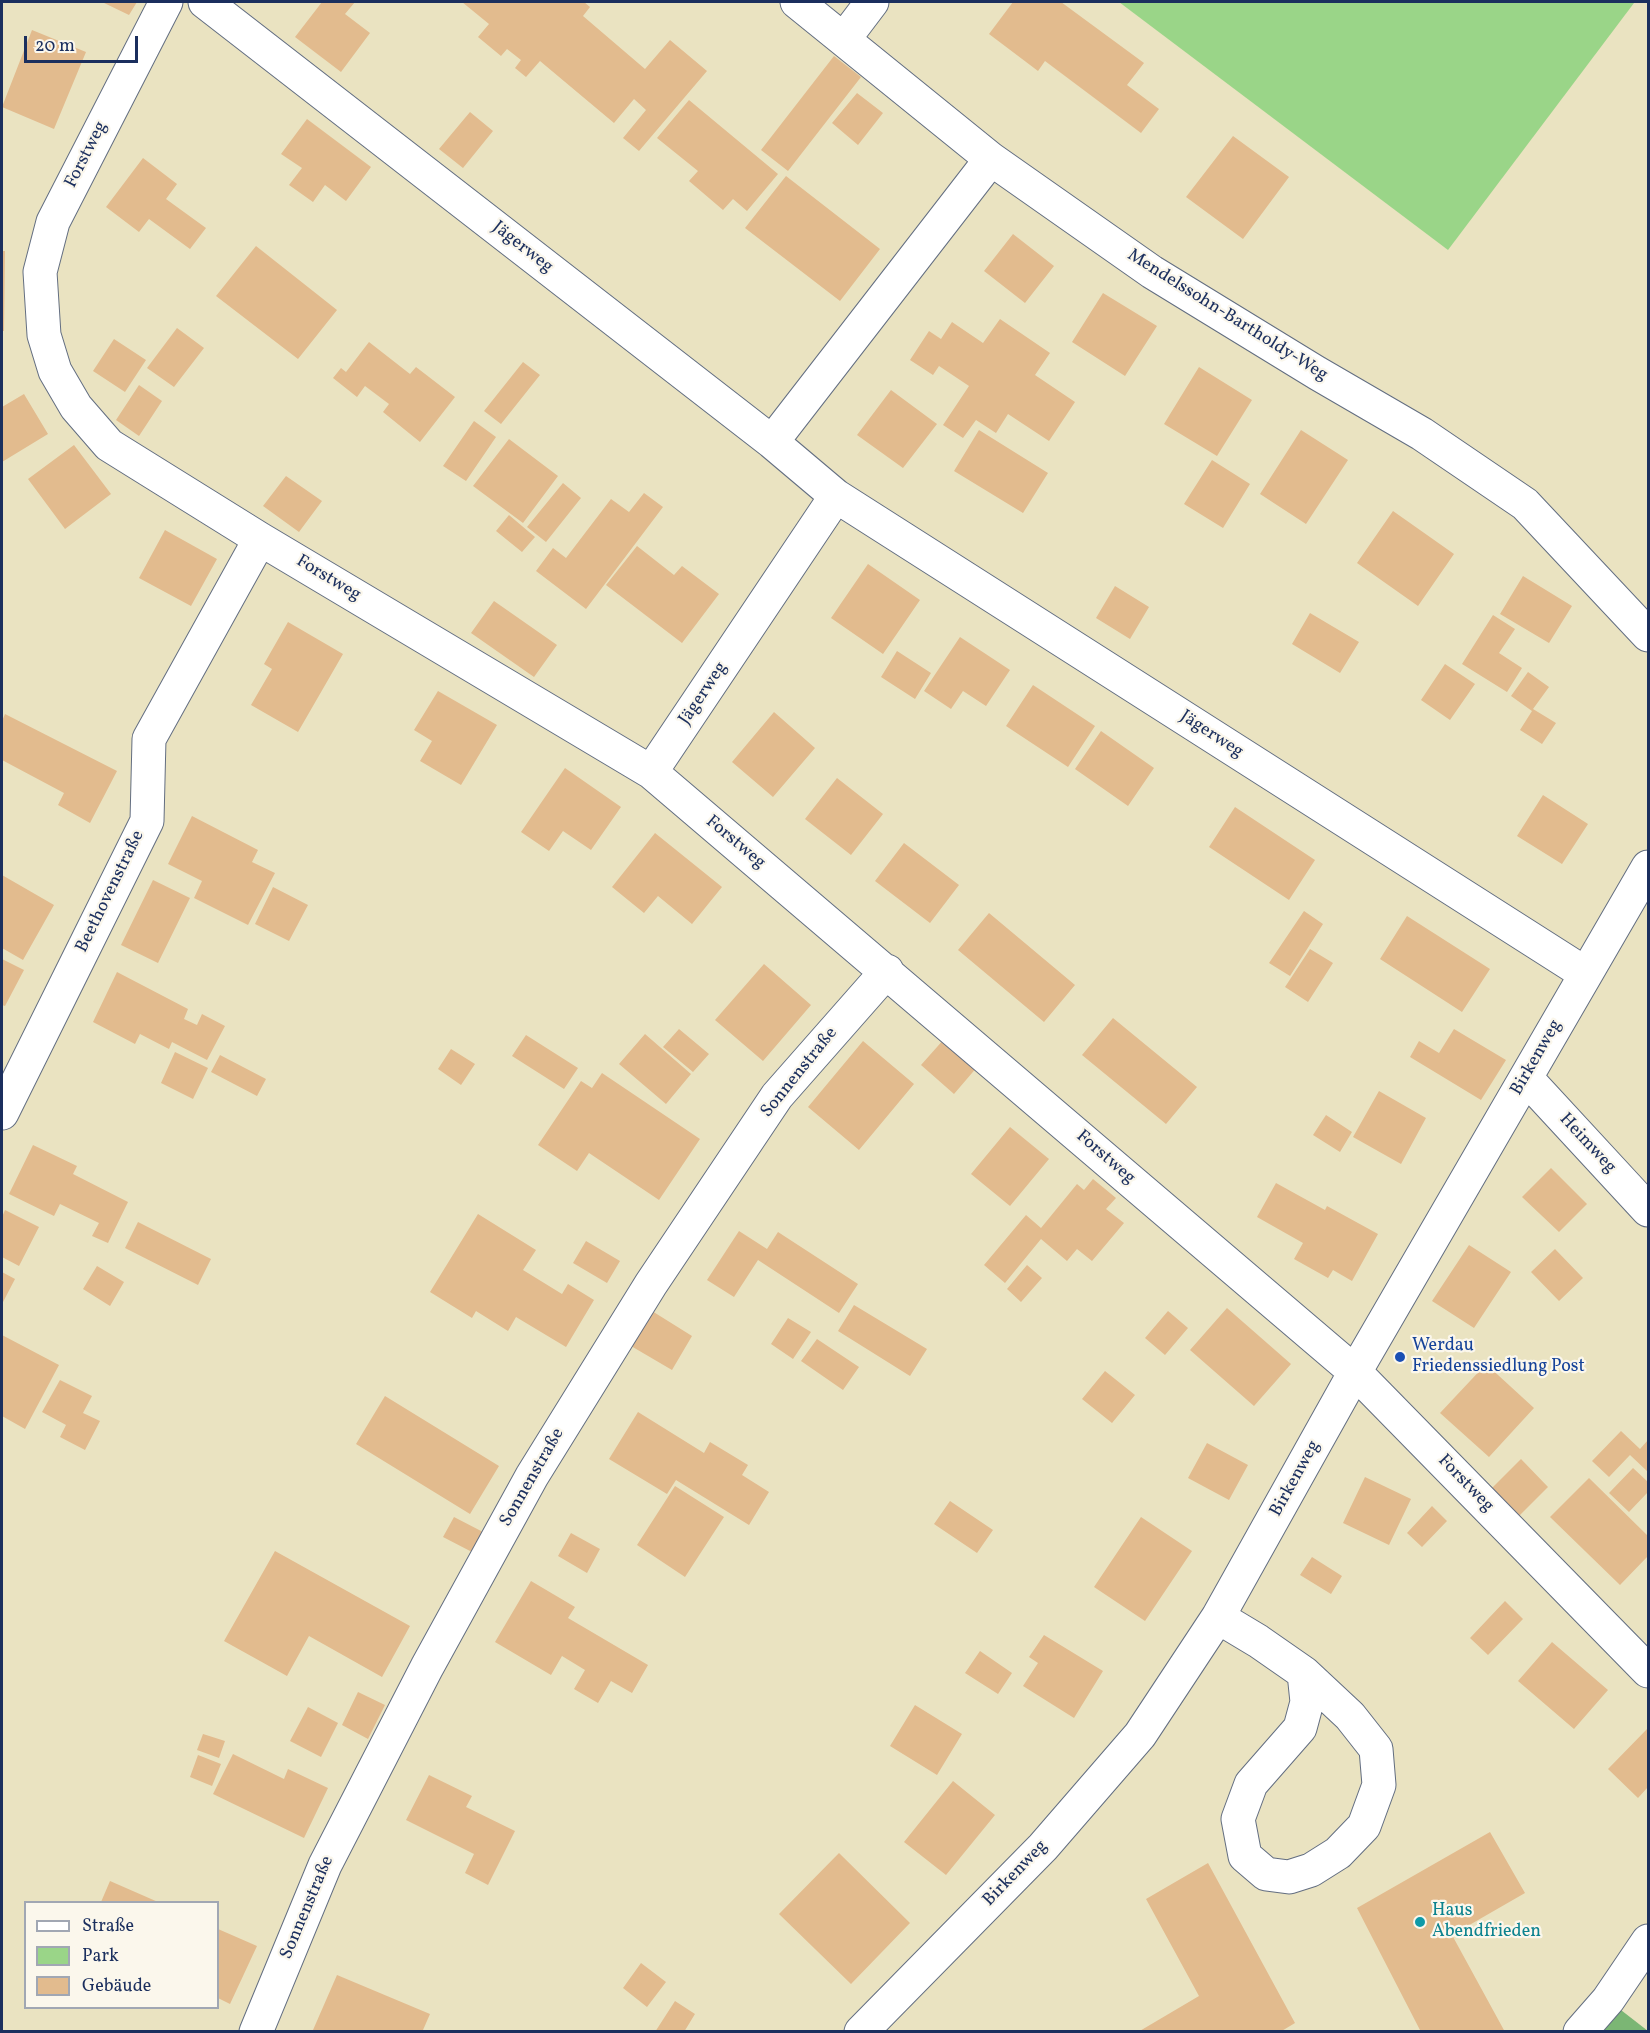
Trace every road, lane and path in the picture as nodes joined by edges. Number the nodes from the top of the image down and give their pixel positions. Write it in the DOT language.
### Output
graph roads {
  1 [pos="166,2"];
  2 [pos="205,2"];
  3 [pos="797,2"];
  4 [pos="872,2"];
  5 [pos="844,39"];
  6 [pos="991,159"];
  7 [pos="772,442"];
  8 [pos="837,496"];
  9 [pos="260,539"];
  10 [pos="1648,635"];
  11 [pos="651,772"];
  12 [pos="1648,867"];
  13 [pos="887,971"];
  14 [pos="1586,974"];
  15 [pos="1526,1078"];
  16 [pos="2,1113"];
  17 [pos="1648,1210"];
  18 [pos="1356,1372"];
  19 [pos="1218,1617"];
  20 [pos="1648,1671"];
  21 [pos="1304,1673"];
  22 [pos="1648,1941"];
  23 [pos="256,2031"];
  24 [pos="861,2031"];
  25 [pos="1580,2031"];
  1 -- 9 [label="street, Forstweg"];
  2 -- 7 [label="street, Jägerweg"];
  3 -- 5 [label="street, Mendelssohn-Bartholdy-Weg"];
  4 -- 5 [label="street"];
  5 -- 6 [label="street, Mendelssohn-Bartholdy-Weg"];
  6 -- 7 [label="street"];
  6 -- 10 [label="street, Mendelssohn-Bartholdy-Weg"];
  7 -- 8 [label="street, Jägerweg"];
  8 -- 11 [label="street, Jägerweg"];
  8 -- 14 [label="street, Jägerweg"];
  9 -- 11 [label="street, Forstweg"];
  9 -- 16 [label="street, Beethovenstraße"];
  11 -- 13 [label="street, Forstweg"];
  12 -- 14 [label="street, Birkenweg"];
  13 -- 18 [label="street, Forstweg"];
  13 -- 23 [label="street, Sonnenstraße"];
  14 -- 15 [label="street, Birkenweg"];
  15 -- 17 [label="street, Heimweg"];
  15 -- 18 [label="street, Birkenweg"];
  18 -- 19 [label="street, Birkenweg"];
  18 -- 20 [label="street, Forstweg"];
  19 -- 21 [label="street"];
  19 -- 24 [label="street, Birkenweg"];
  21 -- 21 [label="street"];
  22 -- 25 [label="street"];
}
